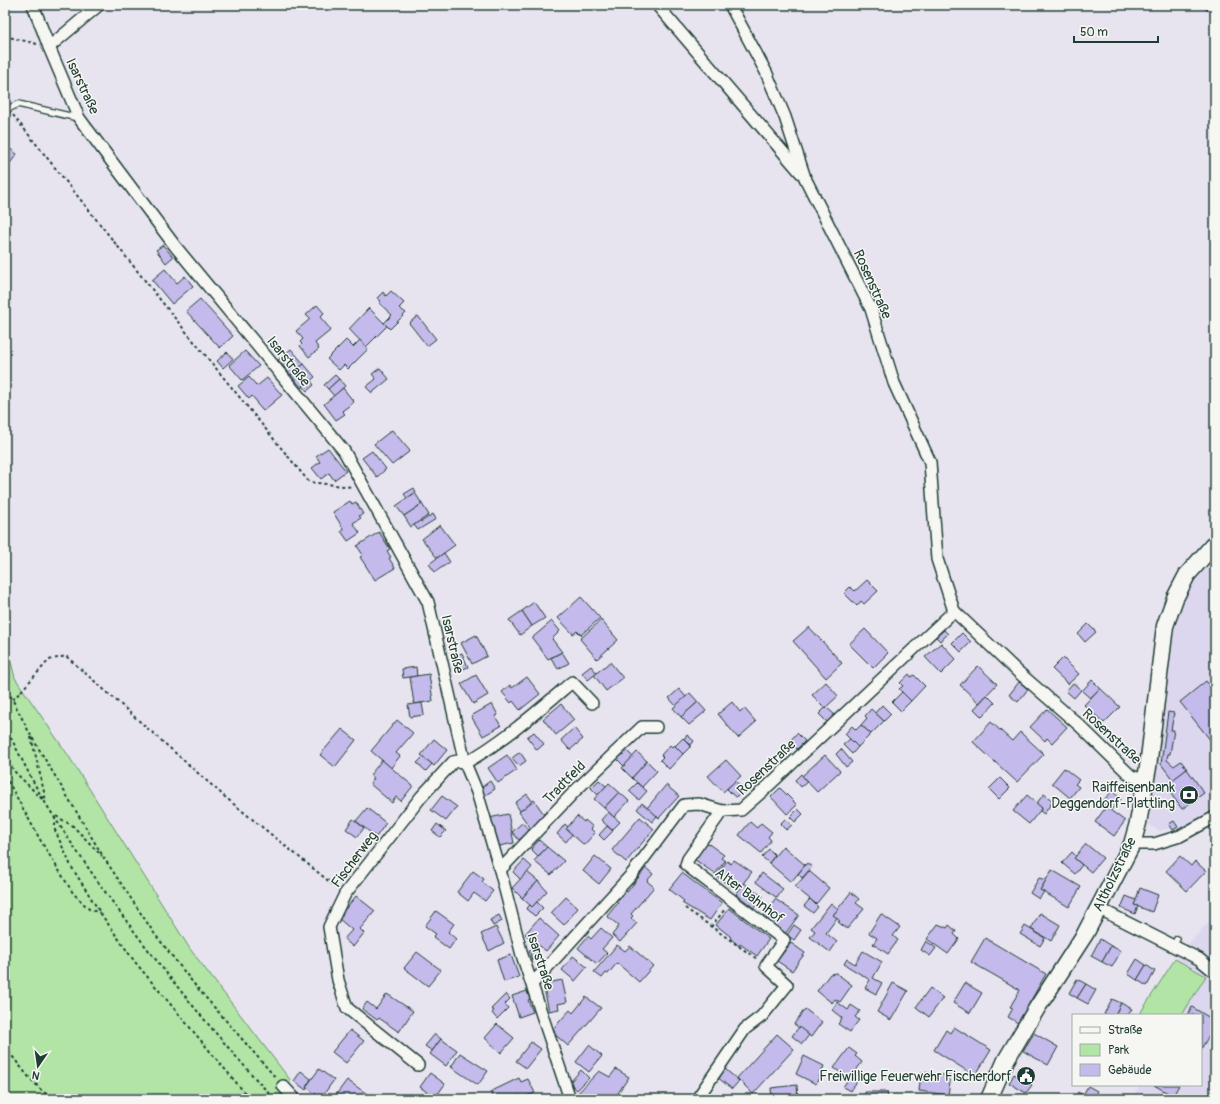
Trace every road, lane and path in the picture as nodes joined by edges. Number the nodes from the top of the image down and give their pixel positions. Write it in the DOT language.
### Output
graph roads {
  1 [pos="33,5"];
  2 [pos="99,5"];
  3 [pos="657,5"];
  4 [pos="730,5"];
  5 [pos="1201,5"];
  6 [pos="1215,14"];
  7 [pos="5,36"];
  8 [pos="49,48"];
  9 [pos="7,111"];
  10 [pos="79,118"];
  11 [pos="805,178"];
  12 [pos="365,488"];
  13 [pos="1215,543"];
  14 [pos="954,611"];
  15 [pos="5,685"];
  16 [pos="13,700"];
  17 [pos="592,703"];
  18 [pos="5,727"];
  19 [pos="656,727"];
  20 [pos="30,734"];
  21 [pos="5,756"];
  22 [pos="465,763"];
  23 [pos="5,776"];
  24 [pos="1146,780"];
  25 [pos="46,804"];
  26 [pos="722,810"];
  27 [pos="54,816"];
  28 [pos="1215,817"];
  29 [pos="1132,844"];
  30 [pos="104,858"];
  31 [pos="500,870"];
  32 [pos="345,894"];
  33 [pos="731,900"];
  34 [pos="685,908"];
  35 [pos="1098,908"];
  36 [pos="101,914"];
  37 [pos="711,927"];
  38 [pos="766,966"];
  39 [pos="1215,972"];
  40 [pos="532,984"];
  41 [pos="5,1048"];
  42 [pos="418,1065"];
  43 [pos="282,1086"];
  44 [pos="56,1099"];
  45 [pos="250,1099"];
  46 [pos="274,1099"];
  47 [pos="295,1099"];
  48 [pos="570,1099"];
  49 [pos="697,1099"];
  50 [pos="989,1099"];
  1 -- 8 [label="street, Isarstraße"];
  2 -- 8 [label="street"];
  3 -- 11 [label="street"];
  4 -- 11 [label="street, Rosenstraße"];
  5 -- 6 [label="path"];
  7 -- 8 [label="path"];
  8 -- 10 [label="street, Isarstraße"];
  9 -- 10 [label="lane"];
  9 -- 12 [label="path"];
  10 -- 12 [label="street, Isarstraße"];
  11 -- 14 [label="street, Rosenstraße"];
  12 -- 22 [label="street, Isarstraße"];
  13 -- 24 [label="street, Altholzstraße"];
  14 -- 24 [label="street, Rosenstraße"];
  14 -- 26 [label="street, Rosenstraße"];
  15 -- 16 [label="path"];
  16 -- 20 [label="path"];
  16 -- 32 [label="path"];
  17 -- 22 [label="street"];
  18 -- 25 [label="path"];
  19 -- 31 [label="street, Tradtfeld"];
  20 -- 25 [label="path"];
  20 -- 30 [label="path"];
  21 -- 25 [label="path"];
  22 -- 31 [label="street, Isarstraße"];
  22 -- 32 [label="street, Fischerweg"];
  23 -- 36 [label="path"];
  24 -- 29 [label="street, Altholzstraße"];
  25 -- 27 [label="path"];
  26 -- 33 [label="street, Alter Bahnhof"];
  26 -- 40 [label="street, Rosenstraße"];
  27 -- 30 [label="path"];
  27 -- 36 [label="path"];
  27 -- 46 [label="path"];
  28 -- 29 [label="street"];
  29 -- 35 [label="street, Altholzstraße"];
  30 -- 43 [label="path"];
  31 -- 40 [label="street, Isarstraße"];
  32 -- 42 [label="street, Fischerweg"];
  33 -- 37 [label="path"];
  33 -- 38 [label="street, Alter Bahnhof"];
  34 -- 37 [label="path"];
  35 -- 39 [label="street"];
  35 -- 50 [label="street, Altholzstraße"];
  36 -- 45 [label="path"];
  37 -- 38 [label="path"];
  38 -- 49 [label="street"];
  40 -- 48 [label="street, Isarstraße"];
  41 -- 44 [label="path"];
  43 -- 47 [label="street"];
}
